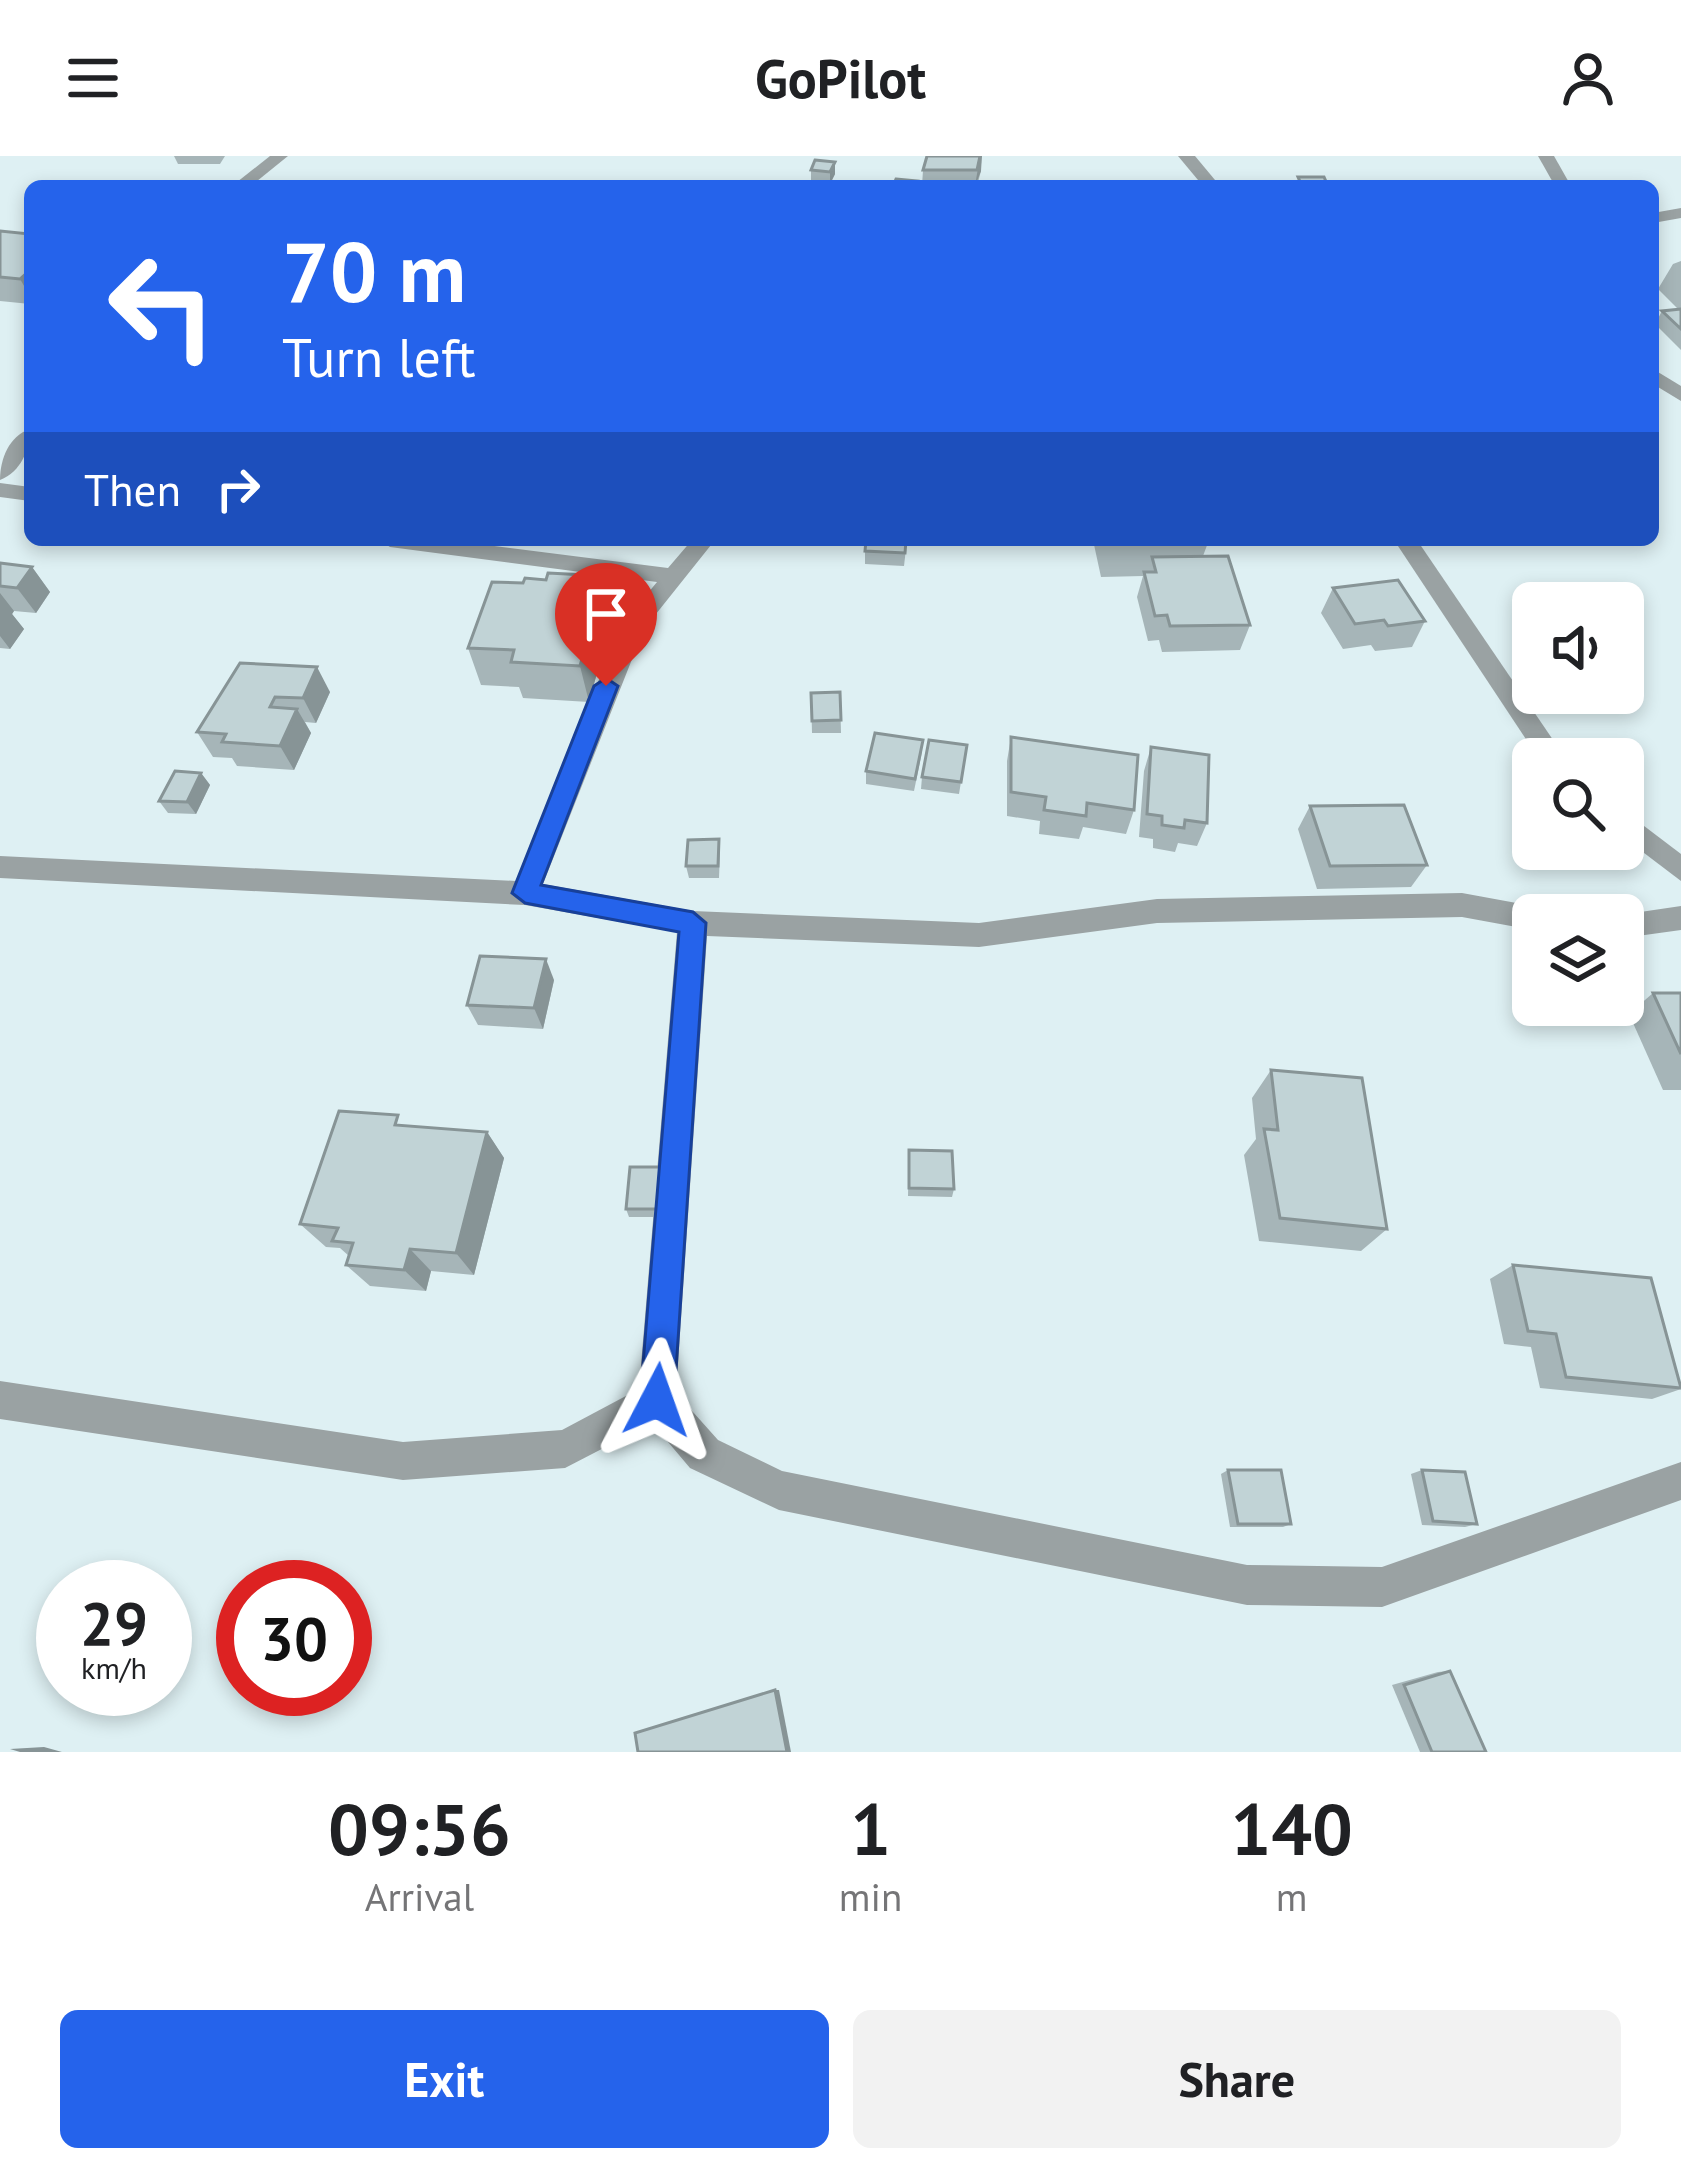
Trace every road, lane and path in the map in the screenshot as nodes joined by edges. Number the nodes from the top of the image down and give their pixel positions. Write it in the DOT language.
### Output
graph roads {
  1 [pos="280,156"];
  2 [pos="1186,156"];
  3 [pos="248,180"];
  4 [pos="1207,180"];
  5 [pos="24,443"];
  6 [pos="0,473"];
  7 [pos="437,546"];
  8 [pos="699,546"];
  9 [pos="1409,546"];
  10 [pos="672,576"];
  11 [pos="1539,738"];
  12 [pos="1644,839"];
  13 [pos="0,867"];
  14 [pos="1681,870"];
  15 [pos="525,893"];
  16 [pos="1512,914"];
  17 [pos="1681,918"];
  18 [pos="693,923"];
  19 [pos="1644,923"];
  20 [pos="0,1400"];
  21 [pos="657,1400"];
  22 [pos="1681,1480"];
  1 -- 3 [label="street"];
  2 -- 4 [label="street"];
  5 -- 6 [label="street"];
  7 -- 10 [label="street"];
  8 -- 10 [label="street"];
  9 -- 11 [label="street"];
  10 -- 15 [label="street"];
  12 -- 14 [label="street"];
  13 -- 15 [label="street"];
  15 -- 18 [label="street"];
  16 -- 18 [label="street"];
  17 -- 19 [label="street"];
  18 -- 21 [label="street"];
  20 -- 21 [label="street"];
  21 -- 22 [label="street"];
}
